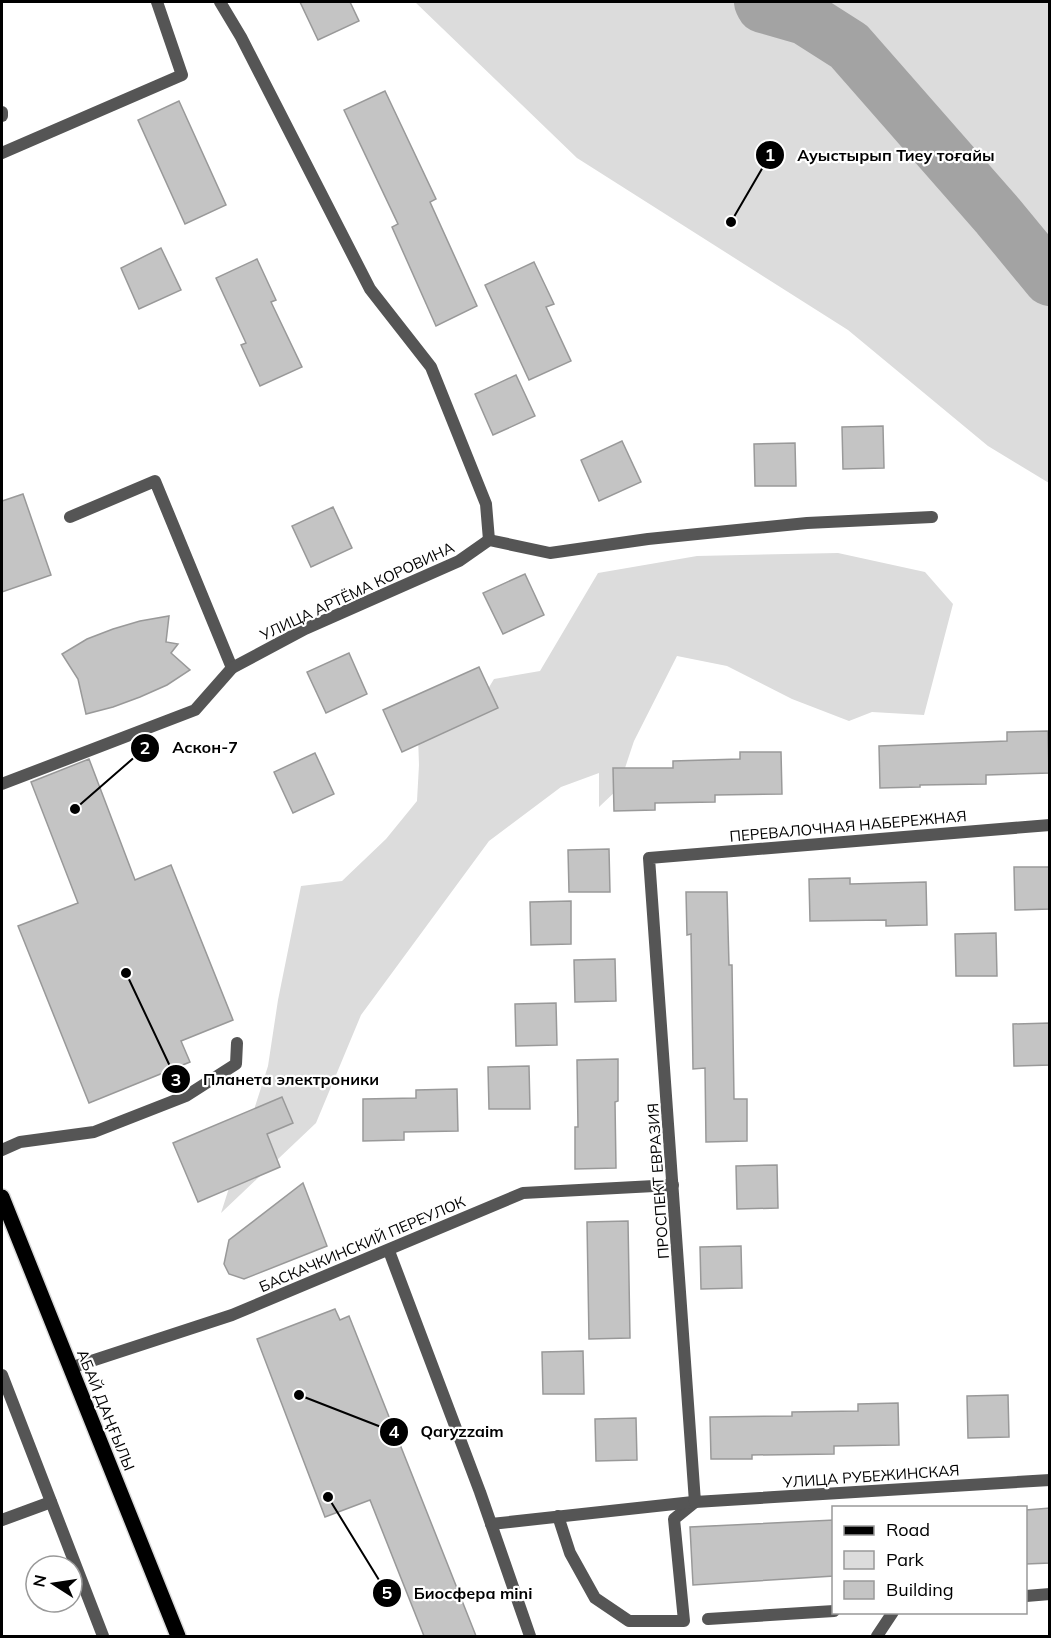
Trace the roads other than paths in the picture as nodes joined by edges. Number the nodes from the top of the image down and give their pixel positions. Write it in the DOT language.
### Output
graph roads {
  1 [pos="157,2"];
  2 [pos="220,2"];
  3 [pos="2,153"];
  4 [pos="69,517"];
  5 [pos="932,517"];
  6 [pos="489,540"];
  7 [pos="232,668"];
  8 [pos="2,784"];
  9 [pos="1050,825"];
  10 [pos="649,858"];
  11 [pos="237,1043"];
  12 [pos="2,1149"];
  13 [pos="673,1185"];
  14 [pos="2,1197"];
  15 [pos="389,1251"];
  16 [pos="69,1368"];
  17 [pos="2,1375"];
  18 [pos="1050,1480"];
  19 [pos="51,1502"];
  20 [pos="695,1502"];
  21 [pos="558,1515"];
  22 [pos="2,1520"];
  23 [pos="491,1524"];
  24 [pos="1050,1594"];
  25 [pos="1027,1596"];
  26 [pos="832,1611"];
  27 [pos="892,1614"];
  28 [pos="708,1618"];
  29 [pos="103,1636"];
  30 [pos="178,1636"];
  31 [pos="530,1636"];
  32 [pos="877,1636"];
  1 -- 3 [label="street"];
  2 -- 6 [label="street"];
  4 -- 7 [label="street"];
  5 -- 6 [label="street"];
  6 -- 7 [label="street, УЛИЦА АРТЁМА КОРОВИНА"];
  7 -- 8 [label="street, УЛИЦА АРТЁМА КОРОВИНА"];
  9 -- 10 [label="street, ПЕРЕВАЛОЧНАЯ НАБЕРЕЖНАЯ"];
  10 -- 13 [label="street, ПРОСПЕКТ ЕВРАЗИЯ"];
  11 -- 12 [label="street"];
  13 -- 15 [label="street, БАСКАЧКИНСКИЙ ПЕРЕУЛОК"];
  13 -- 20 [label="street, ПРОСПЕКТ ЕВРАЗИЯ"];
  14 -- 16 [label="main road, АБАЙ ДАҢҒЫЛЫ"];
  15 -- 16 [label="street, БАСКАЧКИНСКИЙ ПЕРЕУЛОК"];
  15 -- 23 [label="street"];
  16 -- 30 [label="main road, АБАЙ ДАҢҒЫЛЫ"];
  17 -- 19 [label="street"];
  18 -- 20 [label="street, УЛИЦА РУБЕЖИНСКАЯ"];
  19 -- 22 [label="street"];
  19 -- 29 [label="street"];
  20 -- 21 [label="street, УЛИЦА РУБЕЖИНСКАЯ"];
  20 -- 21 [label="street"];
  21 -- 23 [label="street, УЛИЦА РУБЕЖИНСКАЯ"];
  23 -- 31 [label="street"];
  24 -- 25 [label="street"];
  26 -- 28 [label="street"];
  27 -- 32 [label="street"];
}
